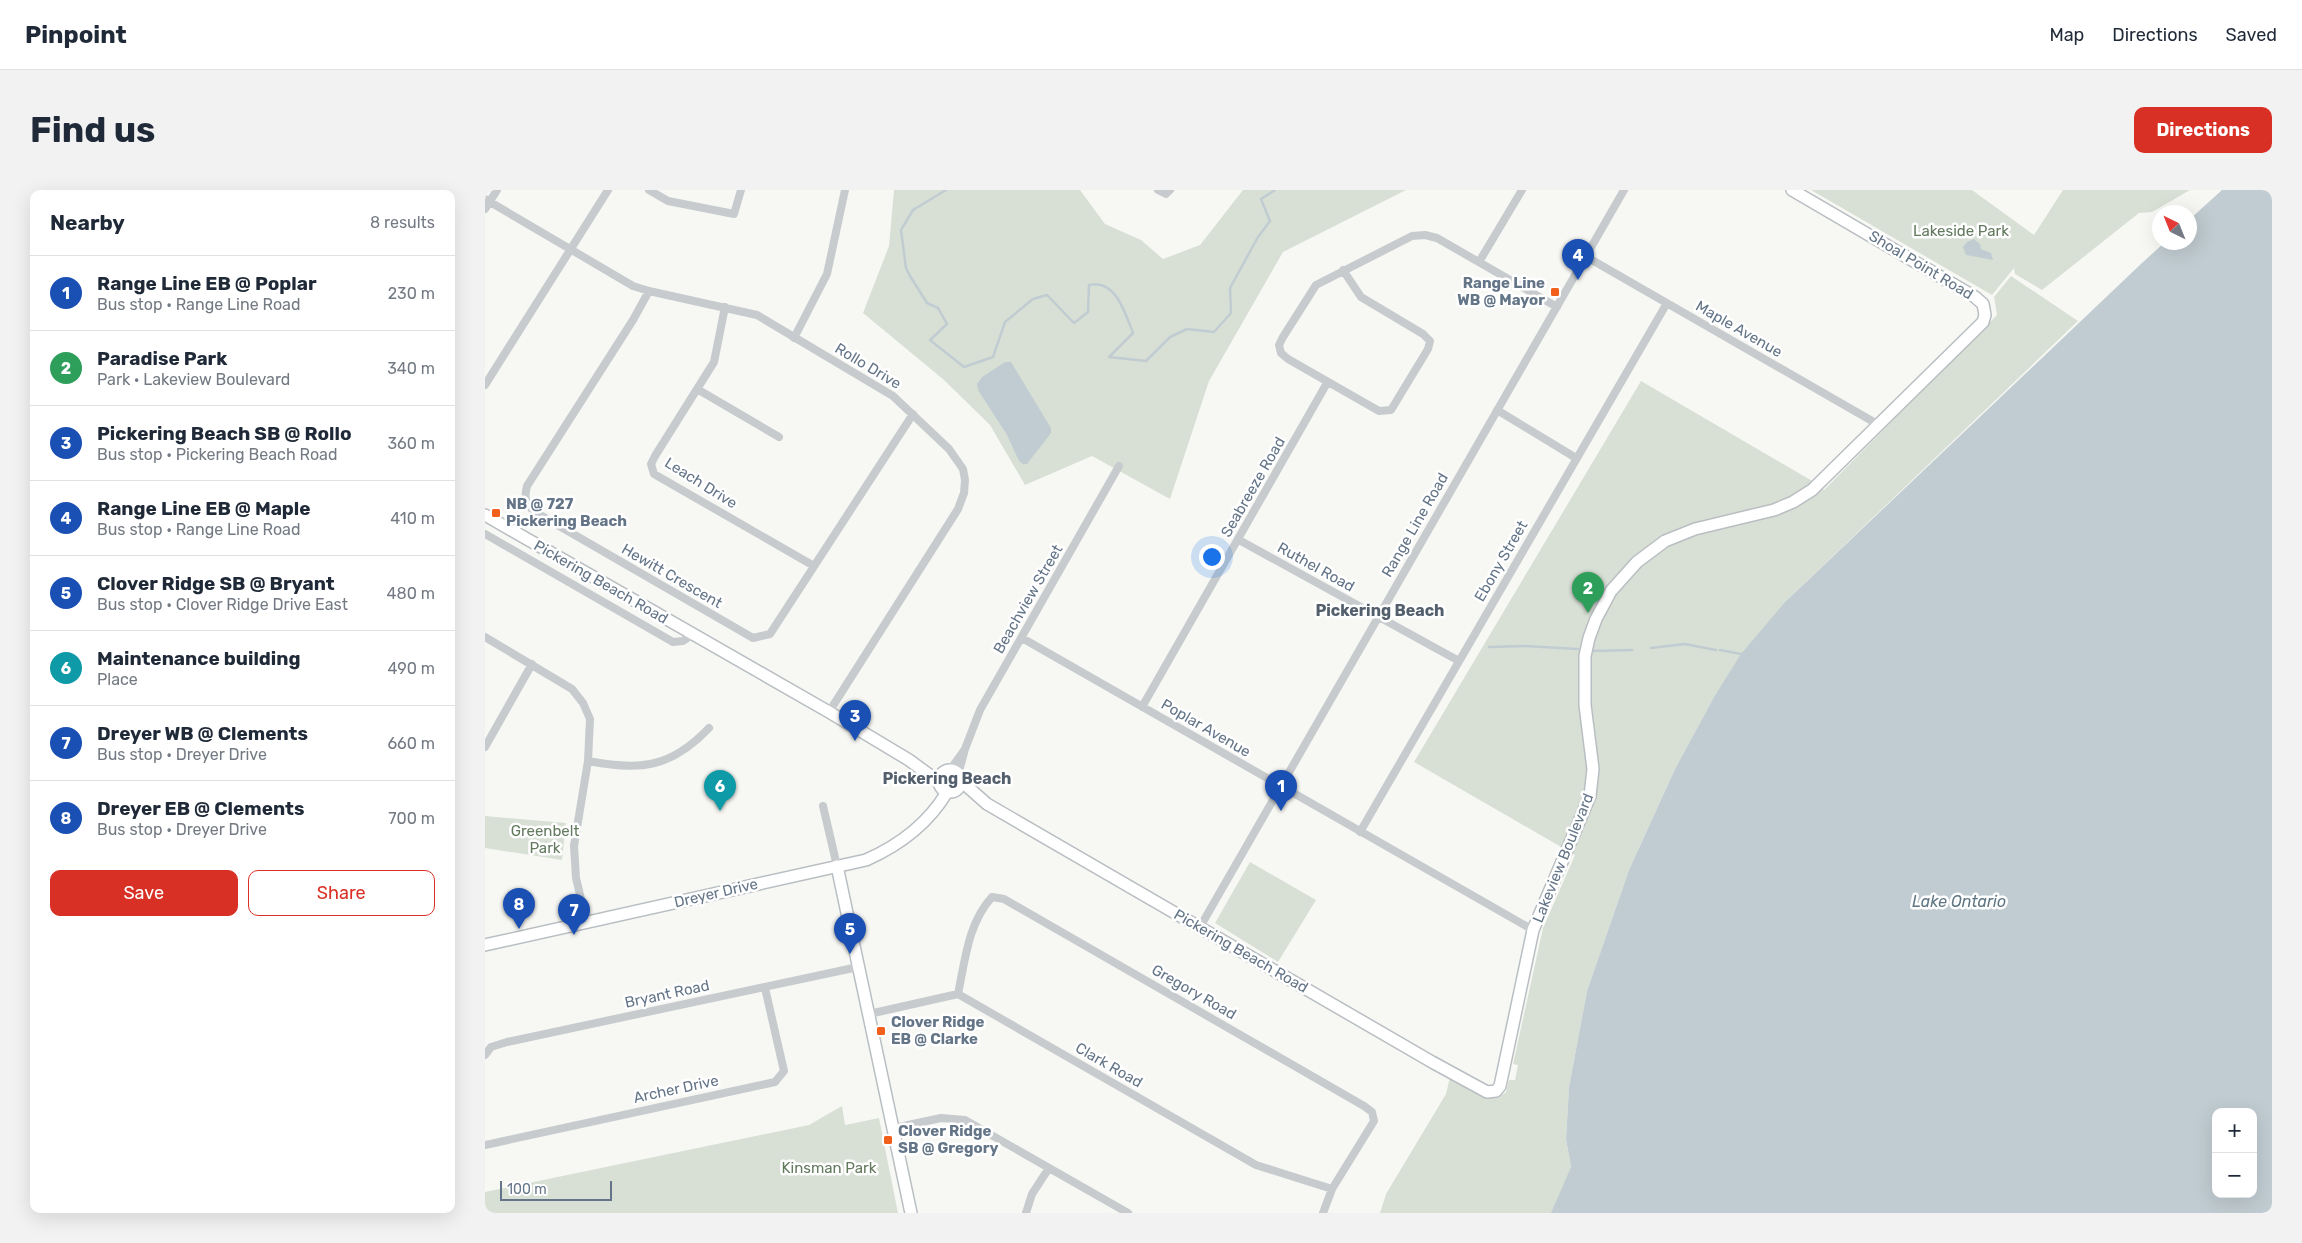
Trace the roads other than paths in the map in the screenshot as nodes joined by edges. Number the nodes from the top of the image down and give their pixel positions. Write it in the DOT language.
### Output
graph roads {
  1 [pos="497,190"];
  2 [pos="608,190"];
  3 [pos="649,190"];
  4 [pos="741,190"];
  5 [pos="845,190"];
  6 [pos="1158,190"];
  7 [pos="1170,190"];
  8 [pos="1522,190"];
  9 [pos="1624,190"];
  10 [pos="1792,190"];
  11 [pos="487,204"];
  12 [pos="571,250"];
  13 [pos="1585,256"];
  14 [pos="1479,262"];
  15 [pos="1343,270"];
  16 [pos="649,291"];
  17 [pos="1667,304"];
  18 [pos="1557,307"];
  19 [pos="725,308"];
  20 [pos="794,338"];
  21 [pos="1327,383"];
  22 [pos="485,385"];
  23 [pos="697,390"];
  24 [pos="1497,410"];
  25 [pos="913,414"];
  26 [pos="1879,425"];
  27 [pos="779,437"];
  28 [pos="1576,458"];
  29 [pos="1119,466"];
  30 [pos="485,515"];
  31 [pos="485,534"];
  32 [pos="1239,540"];
  33 [pos="813,566"];
  34 [pos="1378,617"];
  35 [pos="692,635"];
  36 [pos="485,638"];
  37 [pos="1022,638"];
  38 [pos="1459,661"];
  39 [pos="532,664"];
  40 [pos="1142,707"];
  41 [pos="829,712"];
  42 [pos="709,728"];
  43 [pos="485,747"];
  44 [pos="587,761"];
  45 [pos="949,781"];
  46 [pos="1281,787"];
  47 [pos="823,806"];
  48 [pos="1360,832"];
  49 [pos="837,866"];
  50 [pos="587,924"];
  51 [pos="1200,927"];
  52 [pos="1533,930"];
  53 [pos="486,941"];
  54 [pos="858,967"];
  55 [pos="765,988"];
  56 [pos="958,994"];
  57 [pos="869,1014"];
  58 [pos="485,1054"];
  59 [pos="1496,1091"];
  60 [pos="894,1128"];
  61 [pos="485,1145"];
  62 [pos="1049,1168"];
  63 [pos="1333,1189"];
  64 [pos="911,1213"];
  65 [pos="1026,1213"];
  66 [pos="1129,1213"];
  67 [pos="1323,1213"];
  1 -- 11 [label="street"];
  2 -- 12 [label="street"];
  3 -- 4 [label="street"];
  5 -- 20 [label="street"];
  6 -- 7 [label="street"];
  8 -- 14 [label="street"];
  9 -- 13 [label="street, Range Line Road"];
  10 -- 26 [label="street, Shoal Point Road"];
  11 -- 12 [label="street, Rollo Drive"];
  12 -- 16 [label="street, Rollo Drive"];
  12 -- 22 [label="street"];
  13 -- 17 [label="street, Maple Avenue"];
  13 -- 18 [label="street, Range Line Road"];
  14 -- 15 [label="street"];
  14 -- 18 [label="street"];
  15 -- 21 [label="street"];
  15 -- 21 [label="street"];
  16 -- 19 [label="street, Rollo Drive"];
  16 -- 33 [label="street, Hewitt Crescent"];
  17 -- 26 [label="street, Maple Avenue"];
  17 -- 28 [label="street, Ebony Street"];
  18 -- 24 [label="street, Range Line Road"];
  19 -- 20 [label="street, Rollo Drive"];
  19 -- 23 [label="street, Leach Drive"];
  20 -- 25 [label="street, Rollo Drive"];
  21 -- 32 [label="street, Seabreeze Road"];
  23 -- 27 [label="street"];
  23 -- 33 [label="street, Leach Drive"];
  24 -- 28 [label="street"];
  24 -- 34 [label="street, Range Line Road"];
  25 -- 33 [label="street, Hewitt Crescent"];
  25 -- 41 [label="street, Rollo Drive"];
  26 -- 52 [label="street, Lakeview Boulevard"];
  28 -- 38 [label="street, Ebony Street"];
  29 -- 37 [label="street, Beachview Street"];
  30 -- 35 [label="street, Pickering Beach Road"];
  31 -- 35 [label="street, Pickering Beach Road"];
  32 -- 34 [label="street, Ruthel Road"];
  32 -- 40 [label="street, Seabreeze Road"];
  34 -- 38 [label="street, Ruthel Road"];
  34 -- 46 [label="street, Range Line Road"];
  35 -- 41 [label="street, Pickering Beach Road"];
  36 -- 39 [label="street"];
  37 -- 40 [label="street, Poplar Avenue"];
  37 -- 45 [label="street, Beachview Street"];
  38 -- 48 [label="street, Ebony Street"];
  39 -- 43 [label="street"];
  39 -- 44 [label="street"];
  40 -- 46 [label="street, Poplar Avenue"];
  41 -- 45 [label="street, Pickering Beach Road"];
  42 -- 44 [label="street"];
  44 -- 50 [label="street"];
  45 -- 49 [label="street, Dreyer Drive"];
  45 -- 51 [label="street, Pickering Beach Road"];
  46 -- 48 [label="street, Poplar Avenue"];
  46 -- 51 [label="street, Range Line Road"];
  47 -- 49 [label="street"];
  48 -- 52 [label="street, Poplar Avenue"];
  49 -- 50 [label="street, Dreyer Drive"];
  49 -- 54 [label="street"];
  50 -- 53 [label="street, Dreyer Drive"];
  51 -- 59 [label="street, Pickering Beach Road"];
  52 -- 59 [label="street, Lakeview Boulevard"];
  54 -- 55 [label="street, Bryant Road"];
  54 -- 57 [label="street"];
  55 -- 58 [label="street, Bryant Road"];
  55 -- 61 [label="street, Archer Drive"];
  56 -- 57 [label="street"];
  56 -- 63 [label="street, Clark Road"];
  56 -- 63 [label="street, Gregory Road"];
  57 -- 60 [label="street"];
  60 -- 62 [label="street"];
  60 -- 64 [label="street"];
  62 -- 65 [label="street"];
  62 -- 66 [label="street"];
  63 -- 67 [label="street, Gregory Road"];
}
